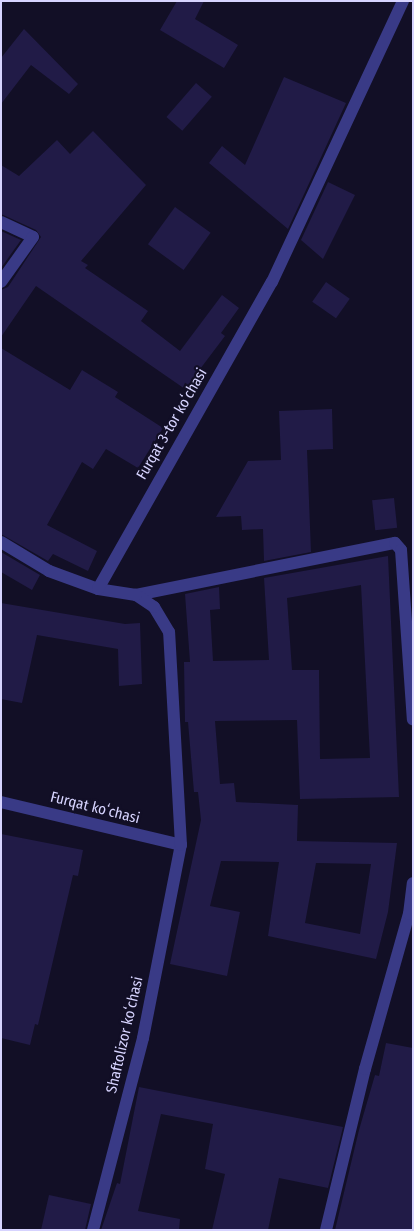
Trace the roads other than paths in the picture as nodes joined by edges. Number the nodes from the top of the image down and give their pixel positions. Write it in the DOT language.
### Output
graph roads {
  1 [pos="403,1"];
  2 [pos="1,222"];
  3 [pos="1,282"];
  4 [pos="1,542"];
  5 [pos="98,589"];
  6 [pos="136,595"];
  7 [pos="413,720"];
  8 [pos="1,802"];
  9 [pos="181,845"];
  10 [pos="413,883"];
  11 [pos="93,1230"];
  12 [pos="326,1230"];
  1 -- 5 [label="street, Furqat 3-tor koʻchasi"];
  2 -- 3 [label="street"];
  4 -- 5 [label="street"];
  5 -- 6 [label="street"];
  6 -- 7 [label="street"];
  6 -- 9 [label="street"];
  8 -- 9 [label="street, Furqat koʻchasi"];
  9 -- 11 [label="street, Shaftolizor koʻchasi"];
  10 -- 12 [label="street"];
}
